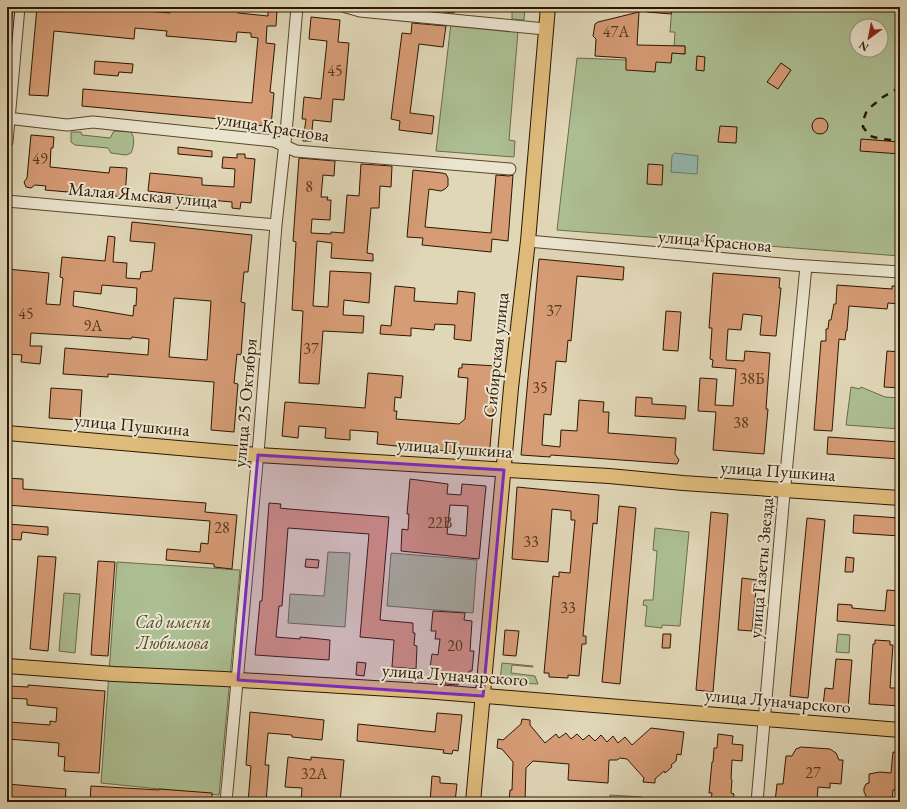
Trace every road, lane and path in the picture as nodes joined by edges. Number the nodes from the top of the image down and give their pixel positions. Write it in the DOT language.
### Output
graph roads {
  1 [pos="19,7"];
  2 [pos="297,7"];
  3 [pos="346,7"];
  4 [pos="548,7"];
  5 [pos="545,30"];
  6 [pos="8,118"];
  7 [pos="7,142"];
  8 [pos="285,146"];
  9 [pos="510,169"];
  10 [pos="7,201"];
  11 [pos="276,225"];
  12 [pos="528,241"];
  13 [pos="806,266"];
  14 [pos="900,272"];
  15 [pos="7,433"];
  16 [pos="258,455"];
  17 [pos="504,470"];
  18 [pos="785,490"];
  19 [pos="900,498"];
  20 [pos="7,666"];
  21 [pos="238,680"];
  22 [pos="483,696"];
  23 [pos="764,719"];
  24 [pos="900,730"];
  25 [pos="226,802"];
  26 [pos="473,802"];
  27 [pos="757,802"];
  1 -- 6 [label="street"];
  2 -- 8 [label="street, улица 25 Октября"];
  3 -- 5 [label="street"];
  4 -- 5 [label="main road, Сибирская улица"];
  5 -- 12 [label="main road, Сибирская улица"];
  6 -- 7 [label="street"];
  6 -- 8 [label="street, улица Краснова"];
  8 -- 9 [label="street, улица Краснова"];
  8 -- 11 [label="street, улица 25 Октября"];
  10 -- 11 [label="street, Малая Ямская улица"];
  11 -- 16 [label="street, улица 25 Октября"];
  12 -- 13 [label="street, улица Краснова"];
  12 -- 17 [label="main road, Сибирская улица"];
  13 -- 14 [label="street, улица Краснова"];
  13 -- 18 [label="street, улица Газеты Звезда"];
  15 -- 16 [label="main road, улица Пушкина"];
  16 -- 17 [label="main road, улица Пушкина"];
  16 -- 21 [label="street, улица 25 Октября"];
  17 -- 18 [label="main road, улица Пушкина"];
  17 -- 22 [label="main road, Сибирская улица"];
  18 -- 19 [label="main road, улица Пушкина"];
  18 -- 23 [label="street, улица Газеты Звезда"];
  20 -- 21 [label="main road, улица Луначарского"];
  21 -- 22 [label="main road, улица Луначарского"];
  21 -- 25 [label="street, улица 25 Октября"];
  22 -- 23 [label="main road, улица Луначарского"];
  22 -- 26 [label="main road, Сибирская улица"];
  23 -- 24 [label="main road, улица Луначарского"];
  23 -- 27 [label="street, улица Газеты Звезда"];
}
